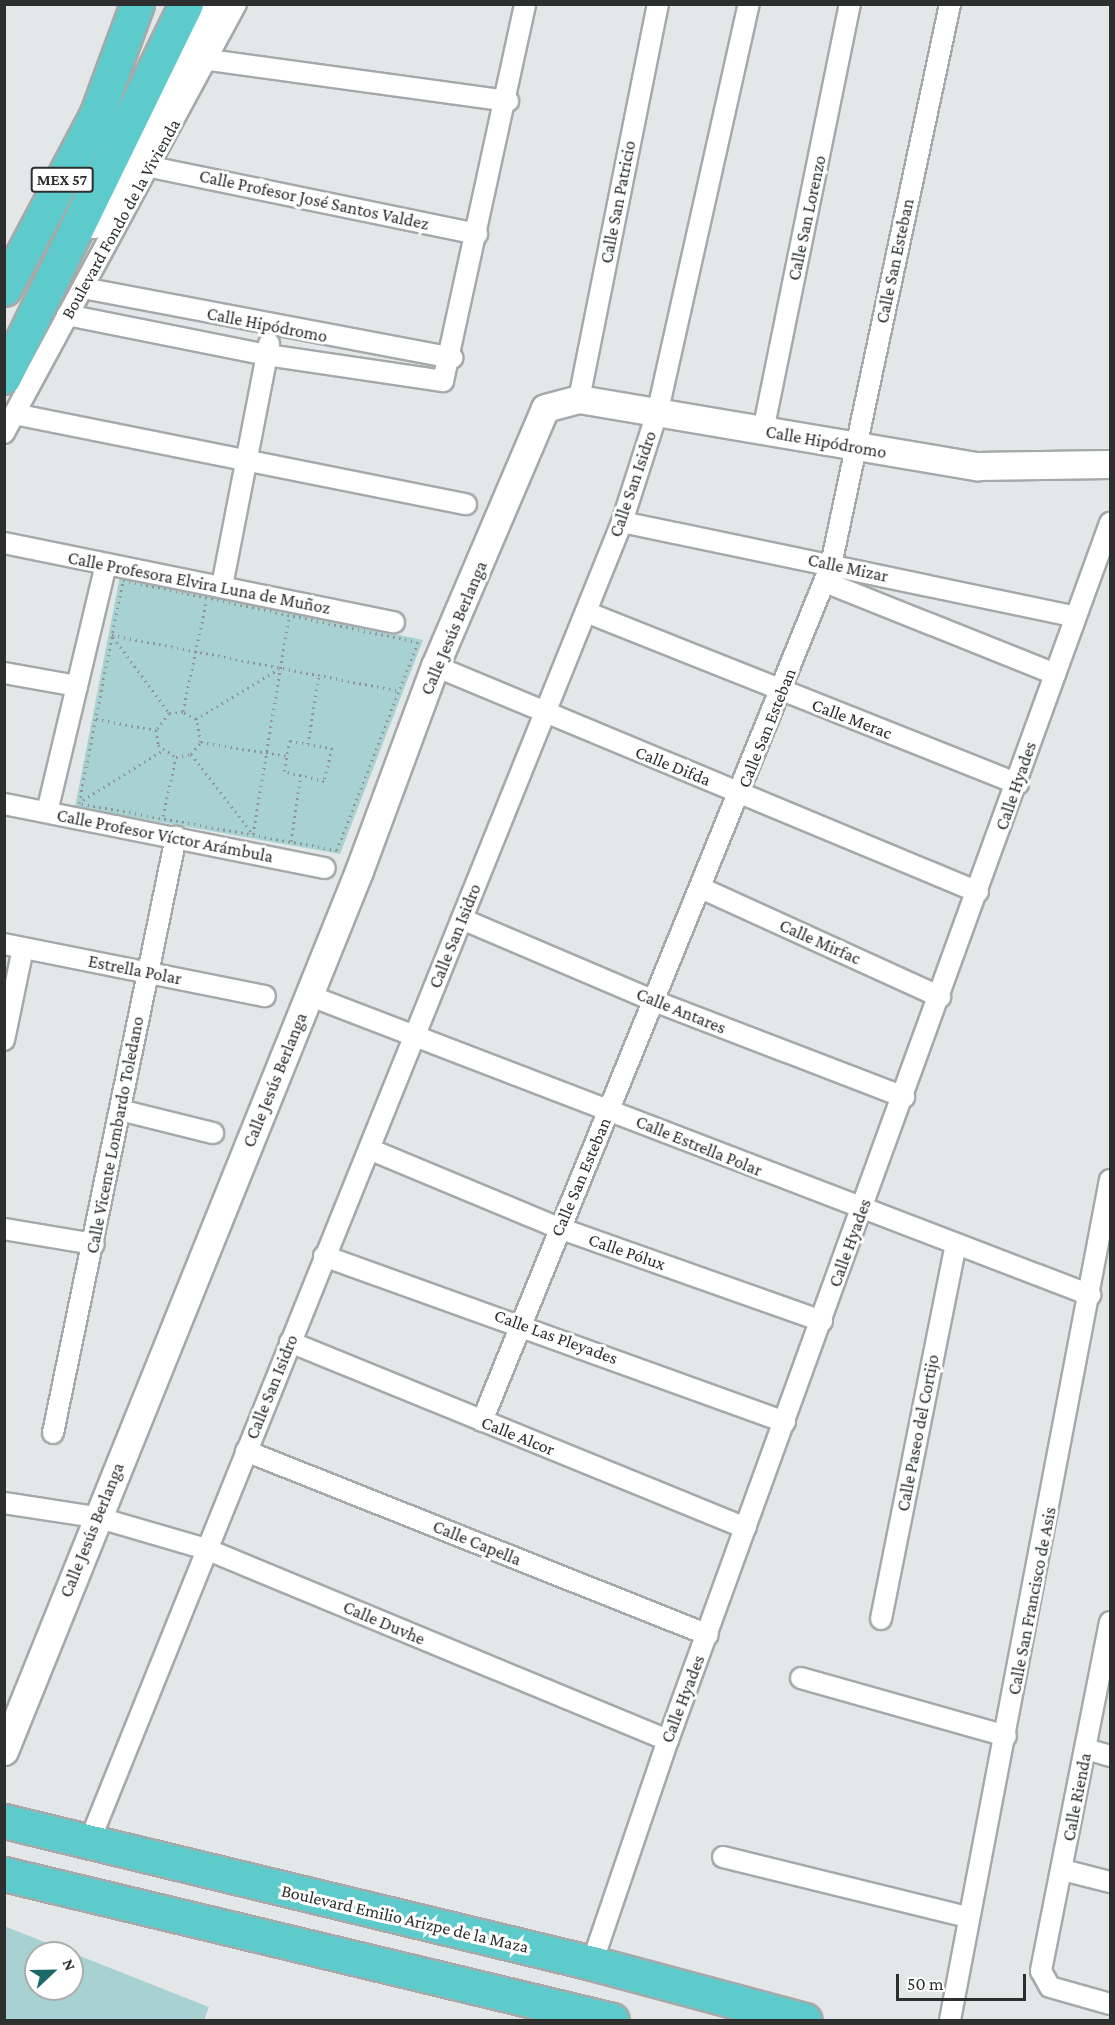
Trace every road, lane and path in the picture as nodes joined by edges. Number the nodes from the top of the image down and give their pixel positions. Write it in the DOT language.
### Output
graph roads {
  1 [pos="137,4"];
  2 [pos="151,4"];
  3 [pos="186,4"];
  4 [pos="212,4"];
  5 [pos="236,4"];
  6 [pos="525,4"];
  7 [pos="658,4"];
  8 [pos="749,4"];
  9 [pos="850,4"];
  10 [pos="950,4"];
  11 [pos="209,60"];
  12 [pos="114,69"];
  13 [pos="508,101"];
  14 [pos="151,167"];
  15 [pos="477,234"];
  16 [pos="68,285"];
  17 [pos="4,289"];
  18 [pos="67,315"];
  19 [pos="272,327"];
  20 [pos="267,354"];
  21 [pos="452,358"];
  22 [pos="4,377"];
  23 [pos="579,399"];
  24 [pos="545,408"];
  25 [pos="658,410"];
  26 [pos="15,414"];
  27 [pos="763,431"];
  28 [pos="4,433"];
  29 [pos="855,448"];
  30 [pos="244,461"];
  31 [pos="1110,464"];
  32 [pos="466,504"];
  33 [pos="622,522"];
  34 [pos="1110,523"];
  35 [pos="4,543"];
  36 [pos="106,566"];
  37 [pos="828,574"];
  38 [pos="222,586"];
  39 [pos="207,598"];
  40 [pos="586,612"];
  41 [pos="289,615"];
  42 [pos="1073,616"];
  43 [pos="394,622"];
  44 [pos="112,635"];
  45 [pos="196,651"];
  46 [pos="435,666"];
  47 [pos="281,668"];
  48 [pos="4,673"];
  49 [pos="1055,674"];
  50 [pos="319,675"];
  51 [pos="77,686"];
  52 [pos="399,691"];
  53 [pos="782,692"];
  54 [pos="183,712"];
  55 [pos="169,713"];
  56 [pos="544,716"];
  57 [pos="96,719"];
  58 [pos="196,719"];
  59 [pos="156,730"];
  60 [pos="201,742"];
  61 [pos="308,744"];
  62 [pos="163,750"];
  63 [pos="267,753"];
  64 [pos="191,754"];
  65 [pos="287,756"];
  66 [pos="176,757"];
  67 [pos="301,775"];
  68 [pos="1018,784"];
  69 [pos="740,793"];
  70 [pos="79,803"];
  71 [pos="4,804"];
  72 [pos="47,812"];
  73 [pos="162,818"];
  74 [pos="253,834"];
  75 [pos="176,837"];
  76 [pos="291,841"];
  77 [pos="325,868"];
  78 [pos="701,888"];
  79 [pos="978,892"];
  80 [pos="462,919"];
  81 [pos="14,946"];
  82 [pos="147,971"];
  83 [pos="308,995"];
  84 [pos="265,996"];
  85 [pos="940,997"];
  86 [pos="654,1001"];
  87 [pos="416,1033"];
  88 [pos="4,1040"];
  89 [pos="903,1097"];
  90 [pos="609,1109"];
  91 [pos="120,1110"];
  92 [pos="213,1133"];
  93 [pos="369,1149"];
  94 [pos="1110,1180"];
  95 [pos="862,1211"];
  96 [pos="559,1228"];
  97 [pos="4,1229"];
  98 [pos="94,1244"];
  99 [pos="955,1247"];
  100 [pos="324,1256"];
  101 [pos="1090,1295"];
  102 [pos="822,1321"];
  103 [pos="520,1324"];
  104 [pos="290,1342"];
  105 [pos="482,1421"];
  106 [pos="785,1422"];
  107 [pos="53,1433"];
  108 [pos="246,1450"];
  109 [pos="4,1503"];
  110 [pos="96,1517"];
  111 [pos="746,1528"];
  112 [pos="206,1549"];
  113 [pos="881,1619"];
  114 [pos="1110,1622"];
  115 [pos="708,1635"];
  116 [pos="801,1678"];
  117 [pos="1006,1736"];
  118 [pos="668,1740"];
  119 [pos="1086,1749"];
  120 [pos="4,1751"];
  121 [pos="1110,1756"];
  122 [pos="4,1821"];
  123 [pos="88,1845"];
  124 [pos="723,1857"];
  125 [pos="1063,1870"];
  126 [pos="4,1874"];
  127 [pos="1110,1882"];
  128 [pos="968,1917"];
  129 [pos="592,1963"];
  130 [pos="1110,2004"];
  131 [pos="558,2013"];
  132 [pos="612,2020"];
  133 [pos="804,2020"];
  134 [pos="950,2020"];
  1 -- 12 [label="highway, MEX 57"];
  2 -- 12 [label="highway"];
  3 -- 16 [label="highway, MEX 57"];
  4 -- 16 [label="street"];
  5 -- 11 [label="street, Boulevard Fondo de la Vivienda"];
  6 -- 13 [label="street"];
  7 -- 23 [label="street, Calle San Patricio"];
  8 -- 25 [label="street, Calle San Isidro"];
  9 -- 27 [label="street, Calle San Lorenzo"];
  10 -- 29 [label="street, Calle San Esteban"];
  11 -- 13 [label="street"];
  11 -- 14 [label="street, Boulevard Fondo de la Vivienda"];
  12 -- 17 [label="highway, MEX 57"];
  13 -- 15 [label="street"];
  14 -- 15 [label="street, Calle Profesor José Santos Valdez"];
  14 -- 16 [label="street, Boulevard Fondo de la Vivienda"];
  15 -- 21 [label="street"];
  16 -- 18 [label="street, Boulevard Fondo de la Vivienda"];
  16 -- 19 [label="street, Calle Hipódromo"];
  16 -- 22 [label="highway, MEX 57"];
  18 -- 20 [label="street, Calle Hipódromo"];
  18 -- 26 [label="street, Boulevard Fondo de la Vivienda"];
  19 -- 20 [label="street"];
  19 -- 21 [label="street, Calle Hipódromo"];
  20 -- 21 [label="street, Calle Hipódromo"];
  20 -- 30 [label="street"];
  23 -- 24 [label="street, Calle Hipódromo"];
  23 -- 25 [label="street, Calle Hipódromo"];
  24 -- 46 [label="street, Calle Jesús Berlanga"];
  25 -- 27 [label="street, Calle Hipódromo"];
  25 -- 33 [label="street, Calle San Isidro"];
  26 -- 28 [label="street, Boulevard Fondo de la Vivienda"];
  26 -- 30 [label="street"];
  27 -- 29 [label="street, Calle Hipódromo"];
  29 -- 31 [label="street, Calle Hipódromo"];
  29 -- 37 [label="street, Calle San Esteban"];
  30 -- 32 [label="street"];
  30 -- 38 [label="street"];
  33 -- 37 [label="street, Calle Mizar"];
  33 -- 40 [label="street, Calle San Isidro"];
  34 -- 42 [label="street, Calle Hyades"];
  35 -- 36 [label="street, Calle Profesora Elvira Luna de Muñoz"];
  36 -- 38 [label="street, Calle Profesora Elvira Luna de Muñoz"];
  36 -- 51 [label="street"];
  37 -- 42 [label="street, Calle Mizar"];
  37 -- 49 [label="street, Calle Mizar"];
  37 -- 53 [label="street, Calle San Esteban"];
  38 -- 43 [label="street, Calle Profesora Elvira Luna de Muñoz"];
  39 -- 41 [label="path"];
  39 -- 44 [label="path"];
  39 -- 45 [label="path"];
  40 -- 53 [label="street, Calle Merac"];
  40 -- 56 [label="street, Calle San Isidro"];
  41 -- 47 [label="path"];
  41 -- 52 [label="path"];
  42 -- 49 [label="street, Calle Hyades"];
  44 -- 45 [label="path"];
  44 -- 55 [label="path"];
  44 -- 57 [label="path"];
  45 -- 47 [label="path"];
  45 -- 54 [label="path"];
  46 -- 56 [label="street, Calle Difda"];
  46 -- 83 [label="street, Calle Jesús Berlanga"];
  47 -- 50 [label="path"];
  47 -- 58 [label="path"];
  47 -- 63 [label="path"];
  48 -- 51 [label="street"];
  49 -- 68 [label="street, Calle Hyades"];
  50 -- 52 [label="path"];
  50 -- 61 [label="path"];
  51 -- 72 [label="street"];
  52 -- 76 [label="path"];
  53 -- 68 [label="street, Calle Merac"];
  53 -- 69 [label="street, Calle San Esteban"];
  54 -- 55 [label="path"];
  54 -- 58 [label="path"];
  55 -- 59 [label="path"];
  56 -- 69 [label="street, Calle Difda"];
  56 -- 80 [label="street, Calle San Isidro"];
  57 -- 59 [label="path"];
  57 -- 70 [label="path"];
  58 -- 60 [label="path"];
  59 -- 62 [label="path"];
  60 -- 63 [label="path"];
  60 -- 64 [label="path"];
  61 -- 65 [label="path"];
  61 -- 67 [label="path"];
  62 -- 66 [label="path"];
  62 -- 70 [label="path"];
  63 -- 65 [label="path"];
  63 -- 74 [label="path"];
  64 -- 66 [label="path"];
  64 -- 74 [label="path"];
  65 -- 67 [label="path"];
  66 -- 73 [label="path"];
  67 -- 76 [label="path"];
  68 -- 79 [label="street, Calle Hyades"];
  69 -- 78 [label="street, Calle San Esteban"];
  69 -- 79 [label="street, Calle Difda"];
  70 -- 73 [label="path"];
  71 -- 72 [label="street, Calle Profesor Víctor Arámbula"];
  72 -- 75 [label="street, Calle Profesor Víctor Arámbula"];
  73 -- 74 [label="path"];
  74 -- 76 [label="path"];
  75 -- 77 [label="street, Calle Profesor Víctor Arámbula"];
  75 -- 82 [label="street, Calle Vicente Lombardo Toledano"];
  78 -- 85 [label="street, Calle Mirfac"];
  78 -- 86 [label="street, Calle San Esteban"];
  79 -- 85 [label="street, Calle Hyades"];
  80 -- 86 [label="street, Calle Antares"];
  80 -- 87 [label="street, Calle San Isidro"];
  81 -- 82 [label="street, Estrella Polar"];
  81 -- 88 [label="street"];
  82 -- 84 [label="street, Estrella Polar"];
  82 -- 91 [label="street, Calle Vicente Lombardo Toledano"];
  83 -- 87 [label="street, Calle Estrella Polar"];
  83 -- 110 [label="street, Calle Jesús Berlanga"];
  85 -- 89 [label="street, Calle Hyades"];
  86 -- 89 [label="street, Calle Antares"];
  86 -- 90 [label="street, Calle San Esteban"];
  87 -- 90 [label="street, Calle Estrella Polar"];
  87 -- 93 [label="street, Calle San Isidro"];
  89 -- 95 [label="street, Calle Hyades"];
  90 -- 95 [label="street, Calle Estrella Polar"];
  90 -- 96 [label="street, Calle San Esteban"];
  91 -- 92 [label="street"];
  91 -- 98 [label="street, Calle Vicente Lombardo Toledano"];
  93 -- 96 [label="street, Calle Pólux"];
  93 -- 100 [label="street, Calle San Isidro"];
  94 -- 101 [label="street, Calle San Francisco de Asis"];
  95 -- 99 [label="street, Calle Estrella Polar"];
  95 -- 102 [label="street, Calle Hyades"];
  96 -- 102 [label="street, Calle Pólux"];
  96 -- 103 [label="street, Calle San Esteban"];
  97 -- 98 [label="street"];
  98 -- 107 [label="street, Calle Vicente Lombardo Toledano"];
  99 -- 101 [label="street, Calle Estrella Polar"];
  99 -- 113 [label="street, Calle Paseo del Cortijo"];
  100 -- 103 [label="street, Calle Las Pleyades"];
  100 -- 104 [label="street, Calle San Isidro"];
  101 -- 117 [label="street, Calle San Francisco de Asis"];
  102 -- 106 [label="street, Calle Hyades"];
  103 -- 105 [label="street, Calle San Esteban"];
  103 -- 106 [label="street, Calle Las Pleyades"];
  104 -- 105 [label="street, Calle Alcor"];
  104 -- 108 [label="street, Calle San Isidro"];
  105 -- 111 [label="street, Calle Alcor"];
  106 -- 111 [label="street, Calle Hyades"];
  108 -- 112 [label="street, Calle San Isidro"];
  108 -- 115 [label="street, Calle Capella"];
  109 -- 110 [label="street, Calle Duvhe"];
  110 -- 112 [label="street, Calle Duvhe"];
  110 -- 120 [label="street, Calle Jesús Berlanga"];
  111 -- 115 [label="street, Calle Hyades"];
  112 -- 118 [label="street, Calle Duvhe"];
  112 -- 123 [label="street, Calle San Isidro"];
  114 -- 119 [label="street, Calle Rienda"];
  115 -- 118 [label="street, Calle Hyades"];
  116 -- 117 [label="street"];
  117 -- 128 [label="street, Calle San Francisco de Asis"];
  118 -- 129 [label="street, Calle Hyades"];
  119 -- 121 [label="street"];
  119 -- 125 [label="street, Calle Rienda"];
  122 -- 123 [label="highway, Boulevard Emilio Arizpe de la Maza"];
  123 -- 129 [label="highway, Boulevard Emilio Arizpe de la Maza"];
  124 -- 128 [label="street"];
  125 -- 127 [label="street"];
  125 -- 130 [label="street, Calle Rienda"];
  126 -- 131 [label="highway"];
  128 -- 134 [label="street, Calle San Francisco de Asis"];
  129 -- 133 [label="highway, Boulevard Emilio Arizpe de la Maza"];
  131 -- 132 [label="highway"];
}
